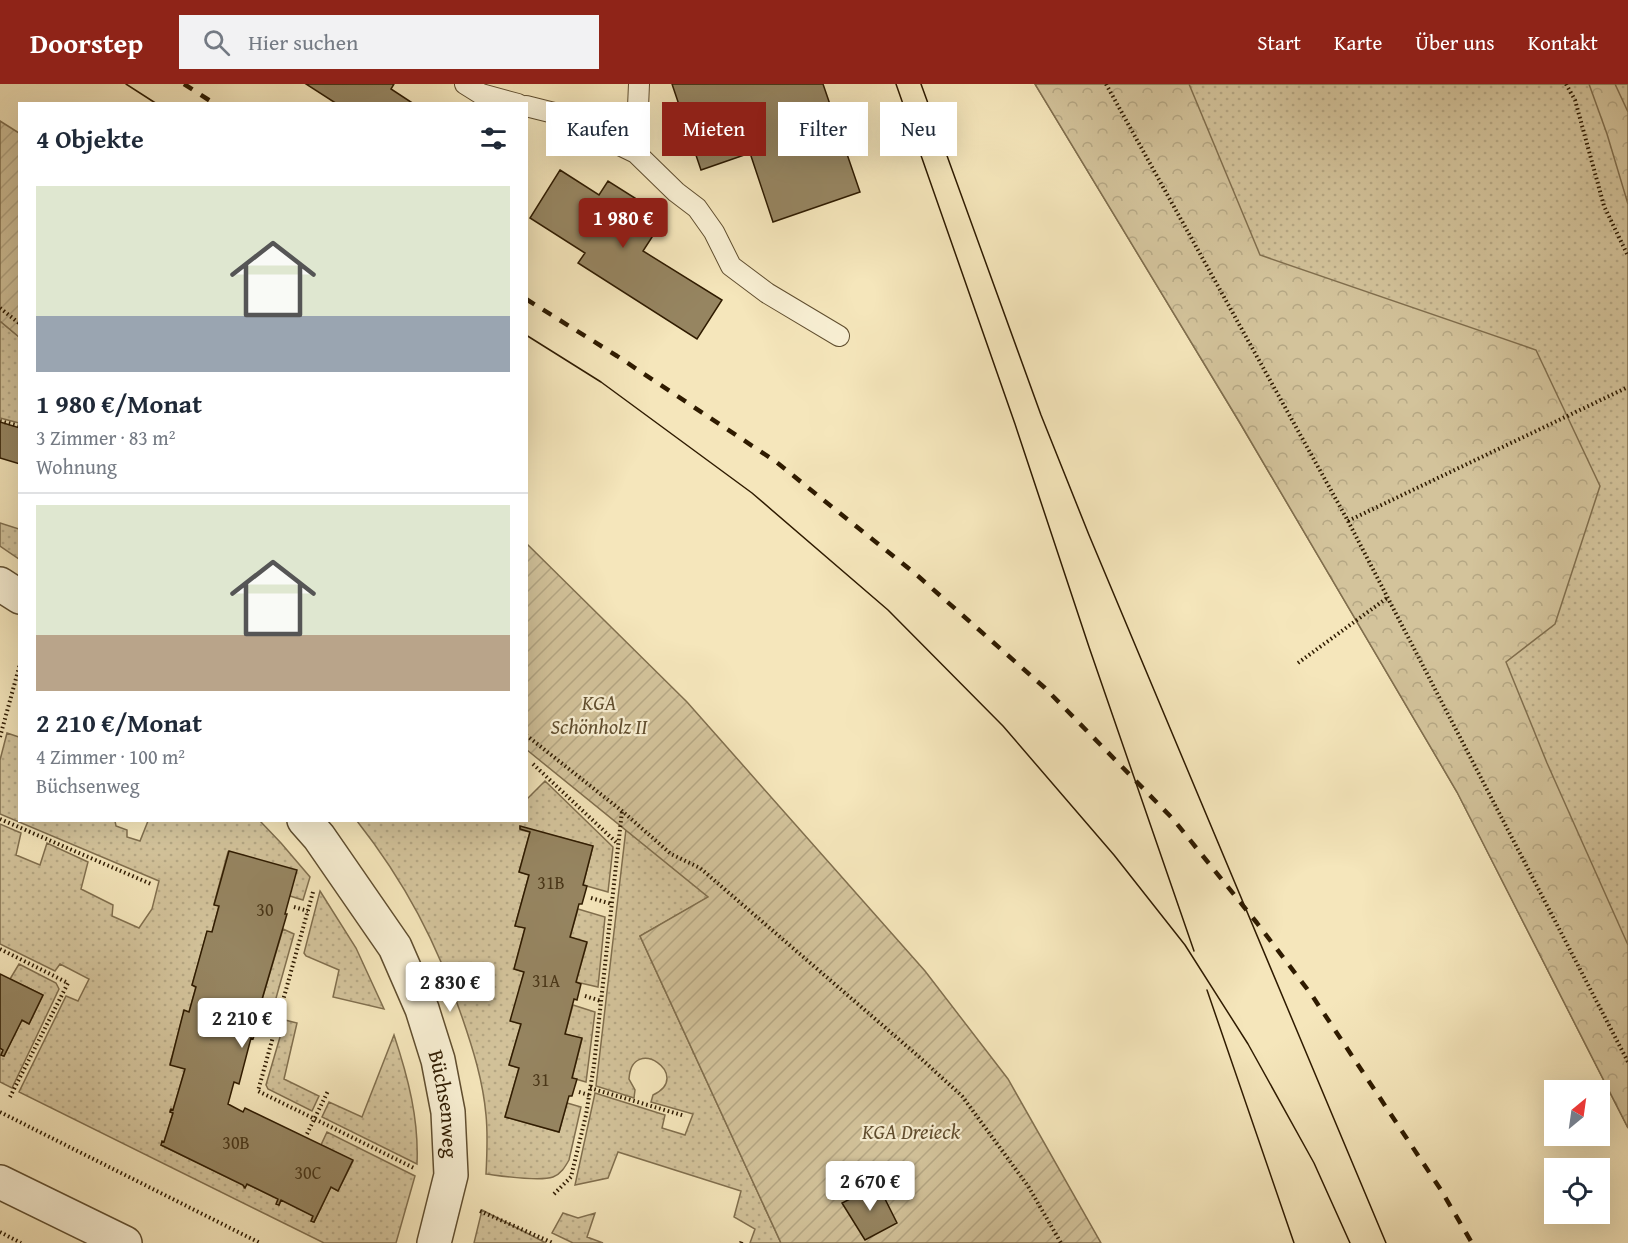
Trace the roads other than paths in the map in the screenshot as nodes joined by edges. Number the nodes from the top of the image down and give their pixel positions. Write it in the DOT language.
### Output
graph roads {
  1 [pos="465,84"];
  2 [pos="639,84"];
  3 [pos="511,102"];
  4 [pos="638,102"];
  5 [pos="528,106"];
  6 [pos="546,111"];
  7 [pos="639,156"];
  8 [pos="839,336"];
  9 [pos="0,584"];
  10 [pos="18,596"];
  11 [pos="306,822"];
  12 [pos="0,1182"];
  13 [pos="125,1243"];
  14 [pos="434,1243"];
  1 -- 3 [label="lane"];
  2 -- 4 [label="lane"];
  5 -- 6 [label="lane"];
  7 -- 8 [label="lane"];
  9 -- 10 [label="street"];
  11 -- 14 [label="street, Büchsenweg"];
  12 -- 13 [label="street"];
}
